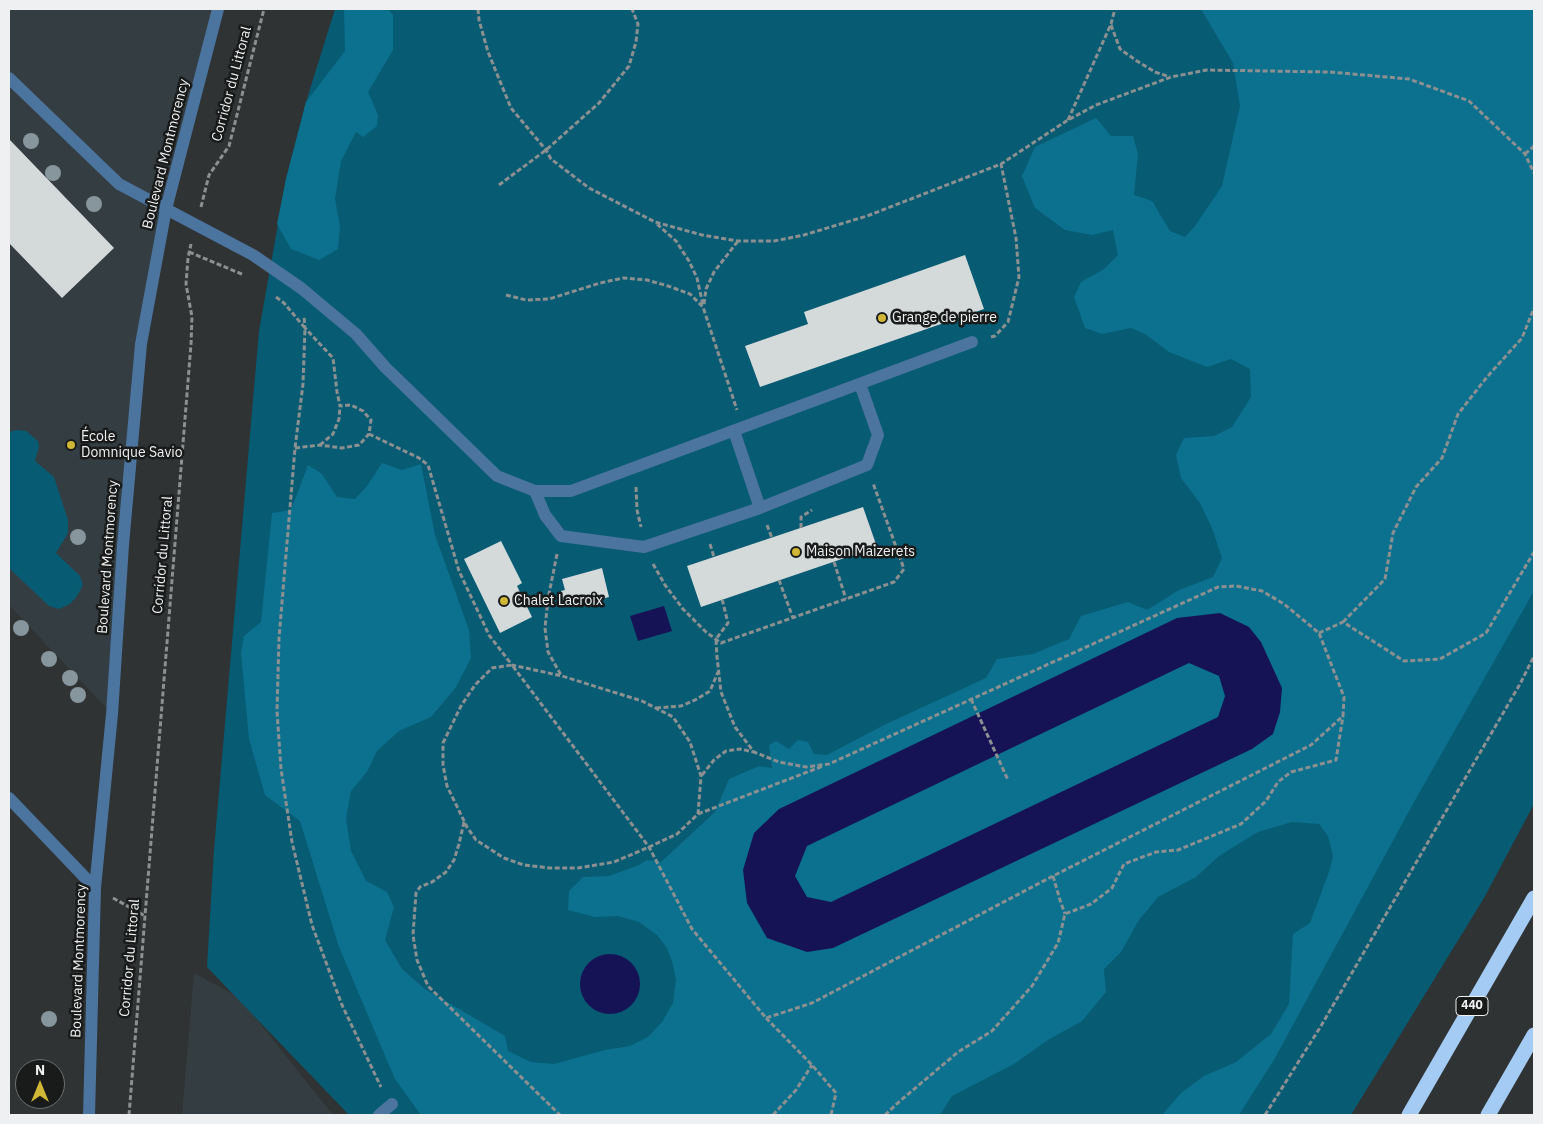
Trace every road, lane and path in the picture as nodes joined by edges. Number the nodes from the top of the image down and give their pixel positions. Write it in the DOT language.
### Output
graph roads {
  1 [pos="218,9"];
  2 [pos="264,9"];
  3 [pos="478,9"];
  4 [pos="632,9"];
  5 [pos="1115,9"];
  6 [pos="1111,24"];
  7 [pos="1171,77"];
  8 [pos="9,78"];
  9 [pos="1068,120"];
  10 [pos="1534,146"];
  11 [pos="546,150"];
  12 [pos="1525,154"];
  13 [pos="1001,164"];
  14 [pos="1534,172"];
  15 [pos="499,185"];
  16 [pos="166,208"];
  17 [pos="655,222"];
  18 [pos="196,224"];
  19 [pos="738,242"];
  20 [pos="189,252"];
  21 [pos="249,276"];
  22 [pos="301,288"];
  23 [pos="270,292"];
  24 [pos="506,295"];
  25 [pos="704,307"];
  26 [pos="1534,308"];
  27 [pos="305,328"];
  28 [pos="972,342"];
  29 [pos="860,384"];
  30 [pos="340,406"];
  31 [pos="739,429"];
  32 [pos="369,434"];
  33 [pos="320,446"];
  34 [pos="295,448"];
  35 [pos="643,464"];
  36 [pos="867,465"];
  37 [pos="535,491"];
  38 [pos="760,508"];
  39 [pos="561,536"];
  40 [pos="644,547"];
  41 [pos="1534,552"];
  42 [pos="834,562"];
  43 [pos="779,580"];
  44 [pos="722,599"];
  45 [pos="846,599"];
  46 [pos="793,618"];
  47 [pos="1343,622"];
  48 [pos="1319,632"];
  49 [pos="716,640"];
  50 [pos="1534,656"];
  51 [pos="512,665"];
  52 [pos="718,671"];
  53 [pos="562,676"];
  54 [pos="971,699"];
  55 [pos="656,708"];
  56 [pos="1343,716"];
  57 [pos="754,752"];
  58 [pos="829,764"];
  59 [pos="701,776"];
  60 [pos="1008,780"];
  61 [pos="9,798"];
  62 [pos="698,814"];
  63 [pos="464,821"];
  64 [pos="648,847"];
  65 [pos="1053,876"];
  66 [pos="95,888"];
  67 [pos="1534,898"];
  68 [pos="1066,914"];
  69 [pos="145,916"];
  70 [pos="766,1018"];
  71 [pos="1534,1035"];
  72 [pos="812,1065"];
  73 [pos="392,1104"];
  74 [pos="89,1115"];
  75 [pos="129,1115"];
  76 [pos="379,1115"];
  77 [pos="560,1115"];
  78 [pos="773,1115"];
  79 [pos="831,1115"];
  80 [pos="885,1115"];
  81 [pos="1265,1115"];
  82 [pos="1409,1115"];
  83 [pos="1488,1115"];
  1 -- 16 [label="street, Boulevard Montmorency"];
  2 -- 18 [label="path, Corridor du Littoral"];
  3 -- 11 [label="path"];
  4 -- 11 [label="path"];
  5 -- 6 [label="path"];
  6 -- 7 [label="path"];
  6 -- 9 [label="path"];
  7 -- 9 [label="path"];
  7 -- 12 [label="path"];
  8 -- 16 [label="street"];
  9 -- 13 [label="path"];
  10 -- 12 [label="path"];
  11 -- 15 [label="path"];
  11 -- 17 [label="path"];
  12 -- 14 [label="path"];
  13 -- 19 [label="path"];
  13 -- 28 [label="path"];
  16 -- 18 [label="street"];
  16 -- 66 [label="street, Boulevard Montmorency"];
  17 -- 19 [label="path"];
  17 -- 25 [label="path"];
  18 -- 20 [label="path, Corridor du Littoral"];
  18 -- 22 [label="street"];
  19 -- 25 [label="path"];
  20 -- 21 [label="path"];
  20 -- 69 [label="path, Corridor du Littoral"];
  22 -- 27 [label="path"];
  22 -- 37 [label="street"];
  23 -- 27 [label="path"];
  24 -- 25 [label="path"];
  25 -- 31 [label="path"];
  26 -- 47 [label="path"];
  27 -- 30 [label="path"];
  27 -- 34 [label="path"];
  28 -- 29 [label="street"];
  29 -- 31 [label="street"];
  29 -- 36 [label="street"];
  30 -- 32 [label="path"];
  30 -- 33 [label="path"];
  31 -- 35 [label="street"];
  31 -- 38 [label="street"];
  32 -- 33 [label="path"];
  32 -- 51 [label="path"];
  33 -- 34 [label="path"];
  34 -- 73 [label="path"];
  35 -- 37 [label="street"];
  35 -- 40 [label="path"];
  36 -- 38 [label="street"];
  36 -- 45 [label="path"];
  37 -- 39 [label="street"];
  38 -- 40 [label="street"];
  39 -- 40 [label="street"];
  39 -- 53 [label="path"];
  40 -- 49 [label="path"];
  41 -- 47 [label="path"];
  42 -- 45 [label="path"];
  43 -- 46 [label="path"];
  44 -- 49 [label="path"];
  45 -- 46 [label="path"];
  46 -- 49 [label="path"];
  47 -- 48 [label="path"];
  48 -- 54 [label="path"];
  48 -- 56 [label="path"];
  49 -- 52 [label="path"];
  50 -- 81 [label="path"];
  51 -- 53 [label="path"];
  51 -- 63 [label="path"];
  51 -- 64 [label="path"];
  52 -- 55 [label="path"];
  52 -- 57 [label="path"];
  53 -- 55 [label="path"];
  54 -- 58 [label="path"];
  54 -- 60 [label="path"];
  55 -- 59 [label="path"];
  56 -- 65 [label="path"];
  56 -- 68 [label="path"];
  57 -- 58 [label="path"];
  57 -- 59 [label="path"];
  58 -- 62 [label="path"];
  59 -- 62 [label="path"];
  61 -- 66 [label="street"];
  62 -- 64 [label="path"];
  63 -- 64 [label="path"];
  63 -- 77 [label="path"];
  64 -- 70 [label="path"];
  65 -- 68 [label="path"];
  65 -- 70 [label="path"];
  66 -- 69 [label="path"];
  66 -- 74 [label="street, Boulevard Montmorency"];
  67 -- 82 [label="highway, 440"];
  68 -- 80 [label="path"];
  69 -- 75 [label="path, Corridor du Littoral"];
  70 -- 72 [label="path"];
  71 -- 83 [label="highway"];
  72 -- 78 [label="path"];
  72 -- 79 [label="path"];
  73 -- 76 [label="street"];
}
